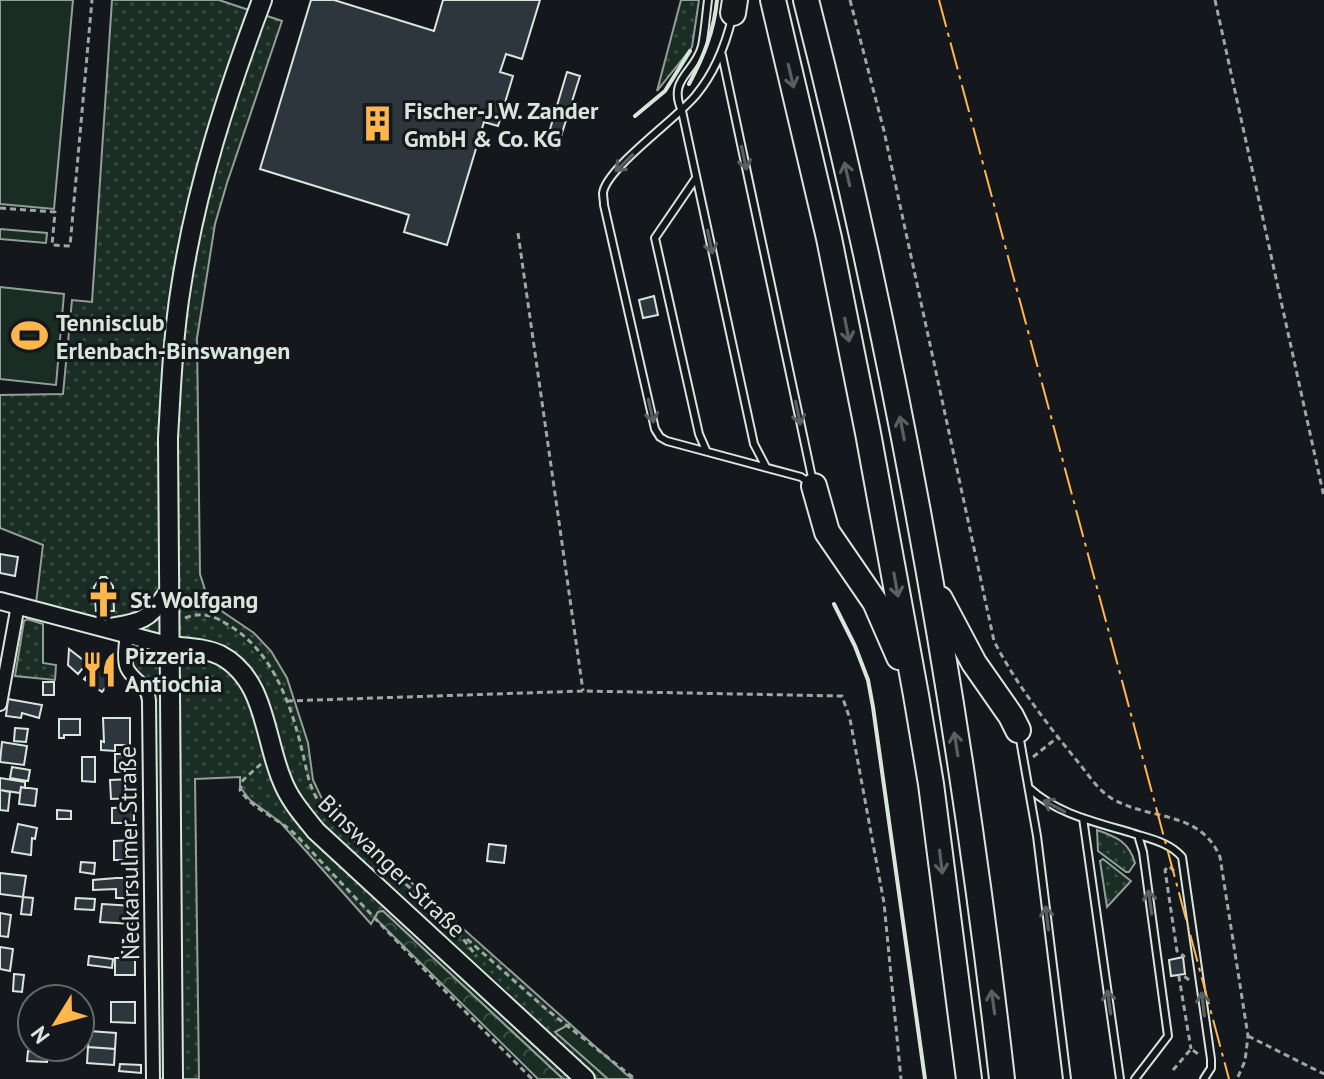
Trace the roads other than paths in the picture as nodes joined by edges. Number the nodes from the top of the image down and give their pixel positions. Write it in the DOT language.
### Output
graph roads {
  1 [pos="262,0"];
  2 [pos="708,0"];
  3 [pos="773,0"];
  4 [pos="806,0"];
  5 [pos="734,7"];
  6 [pos="722,55"];
  7 [pos="682,111"];
  8 [pos="696,178"];
  9 [pos="706,450"];
  10 [pos="766,467"];
  11 [pos="814,486"];
  12 [pos="930,582"];
  13 [pos="171,598"];
  14 [pos="0,601"];
  15 [pos="18,605"];
  16 [pos="105,628"];
  17 [pos="127,634"];
  18 [pos="171,646"];
  19 [pos="916,695"];
  20 [pos="0,698"];
  21 [pos="1018,730"];
  22 [pos="1029,788"];
  23 [pos="1083,818"];
  24 [pos="1138,835"];
  25 [pos="153,1079"];
  26 [pos="173,1079"];
  27 [pos="585,1079"];
  28 [pos="969,1079"];
  29 [pos="1002,1079"];
  30 [pos="1067,1079"];
  31 [pos="1120,1079"];
  32 [pos="1135,1079"];
  33 [pos="1204,1079"];
  1 -- 13 [label="main road"];
  2 -- 7 [label="lane"];
  3 -- 19 [label="highway, one-way"];
  12 -- 4 [label="highway, one-way"];
  5 -- 6 [label="lane"];
  6 -- 7 [label="lane"];
  6 -- 11 [label="lane, one-way"];
  7 -- 8 [label="lane"];
  7 -- 9 [label="lane, one-way"];
  8 -- 9 [label="lane"];
  8 -- 10 [label="lane, one-way"];
  9 -- 10 [label="lane"];
  10 -- 11 [label="lane"];
  11 -- 19 [label="highway"];
  12 -- 21 [label="highway"];
  29 -- 12 [label="highway, one-way"];
  13 -- 16 [label="street"];
  13 -- 18 [label="main road"];
  14 -- 15 [label="street"];
  15 -- 16 [label="street"];
  15 -- 20 [label="street"];
  16 -- 17 [label="street"];
  17 -- 18 [label="street"];
  17 -- 25 [label="street, Neckarsulmer Straße"];
  18 -- 26 [label="main road"];
  18 -- 27 [label="main road, Binswanger Straße"];
  19 -- 28 [label="highway, one-way"];
  21 -- 22 [label="lane"];
  23 -- 22 [label="lane, one-way"];
  30 -- 22 [label="lane, one-way"];
  23 -- 24 [label="lane"];
  31 -- 23 [label="lane, one-way"];
  32 -- 24 [label="lane, one-way"];
  33 -- 24 [label="lane, one-way"];
}
